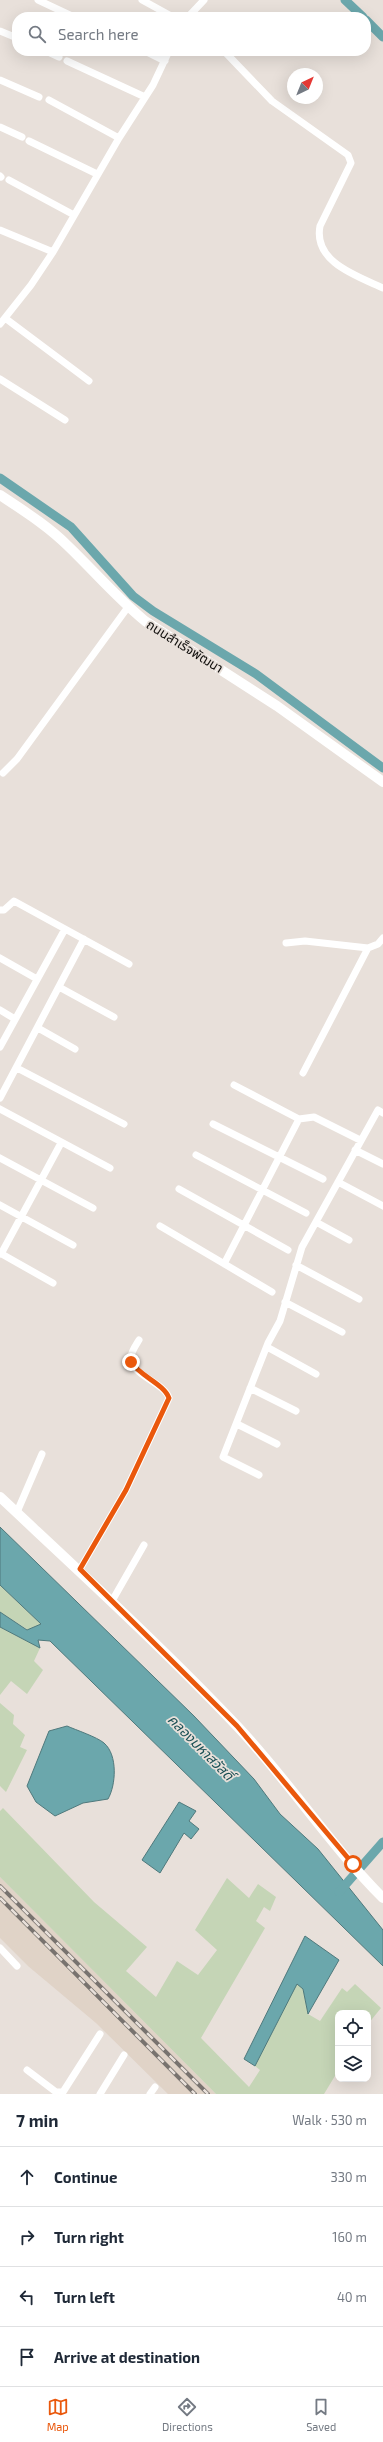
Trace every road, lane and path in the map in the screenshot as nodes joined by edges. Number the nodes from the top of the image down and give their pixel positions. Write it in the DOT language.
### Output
graph roads {
  1 [pos="38,0"];
  2 [pos="142,0"];
  3 [pos="204,0"];
  4 [pos="63,12"];
  5 [pos="164,12"];
  6 [pos="193,12"];
  7 [pos="0,31"];
  8 [pos="12,36"];
  9 [pos="155,56"];
  10 [pos="167,56"];
  11 [pos="229,56"];
  12 [pos="67,61"];
  13 [pos="165,61"];
  14 [pos="0,80"];
  15 [pos="40,97"];
  16 [pos="145,97"];
  17 [pos="49,100"];
  18 [pos="0,127"];
  19 [pos="22,137"];
  20 [pos="119,138"];
  21 [pos="29,140"];
  22 [pos="97,174"];
  23 [pos="10,180"];
  24 [pos="74,215"];
  25 [pos="0,230"];
  26 [pos="53,252"];
  27 [pos="383,288"];
  28 [pos="2,321"];
  29 [pos="0,379"];
  30 [pos="89,381"];
  31 [pos="65,420"];
  32 [pos="0,495"];
  33 [pos="128,607"];
  34 [pos="3,774"];
  35 [pos="383,782"];
  36 [pos="0,910"];
  37 [pos="65,929"];
  38 [pos="383,938"];
  39 [pos="84,939"];
  40 [pos="286,943"];
  41 [pos="368,948"];
  42 [pos="0,958"];
  43 [pos="129,964"];
  44 [pos="37,978"];
  45 [pos="59,987"];
  46 [pos="0,1010"];
  47 [pos="114,1017"];
  48 [pos="15,1019"];
  49 [pos="38,1028"];
  50 [pos="0,1047"];
  51 [pos="75,1049"];
  52 [pos="17,1068"];
  53 [pos="303,1073"];
  54 [pos="234,1086"];
  55 [pos="0,1098"];
  56 [pos="0,1109"];
  57 [pos="383,1113"];
  58 [pos="299,1120"];
  59 [pos="124,1124"];
  60 [pos="213,1124"];
  61 [pos="360,1140"];
  62 [pos="61,1143"];
  63 [pos="355,1150"];
  64 [pos="196,1156"];
  65 [pos="280,1156"];
  66 [pos="0,1158"];
  67 [pos="383,1164"];
  68 [pos="110,1168"];
  69 [pos="41,1179"];
  70 [pos="323,1179"];
  71 [pos="338,1182"];
  72 [pos="179,1189"];
  73 [pos="262,1190"];
  74 [pos="0,1206"];
  75 [pos="383,1206"];
  76 [pos="93,1208"];
  77 [pos="306,1213"];
  78 [pos="21,1217"];
  79 [pos="316,1222"];
  80 [pos="245,1224"];
  81 [pos="160,1226"];
  82 [pos="349,1240"];
  83 [pos="73,1245"];
  84 [pos="288,1250"];
  85 [pos="1,1254"];
  86 [pos="224,1264"];
  87 [pos="296,1265"];
  88 [pos="53,1283"];
  89 [pos="272,1292"];
  90 [pos="359,1299"];
  91 [pos="285,1302"];
  92 [pos="342,1332"];
  93 [pos="139,1340"];
  94 [pos="267,1347"];
  95 [pos="316,1374"];
  96 [pos="250,1388"];
  97 [pos="296,1411"];
  98 [pos="237,1424"];
  99 [pos="276,1444"];
  100 [pos="42,1454"];
  101 [pos="259,1475"];
  102 [pos="0,1497"];
  103 [pos="17,1512"];
  104 [pos="144,1545"];
  105 [pos="80,1569"];
  106 [pos="112,1601"];
  107 [pos="383,1898"];
  108 [pos="0,1948"];
  109 [pos="17,1966"];
  110 [pos="100,2034"];
  111 [pos="124,2056"];
  112 [pos="27,2070"];
  113 [pos="155,2087"];
  114 [pos="100,2094"];
  115 [pos="150,2094"];
  1 -- 4 [label="street"];
  2 -- 5 [label="street"];
  3 -- 6 [label="street"];
  7 -- 8 [label="street"];
  9 -- 13 [label="street"];
  10 -- 13 [label="street"];
  11 -- 27 [label="street"];
  12 -- 16 [label="street"];
  13 -- 16 [label="street"];
  14 -- 15 [label="street"];
  16 -- 20 [label="street"];
  17 -- 20 [label="street"];
  18 -- 19 [label="street"];
  20 -- 22 [label="street"];
  21 -- 22 [label="street"];
  22 -- 24 [label="street"];
  23 -- 24 [label="street"];
  24 -- 26 [label="street"];
  25 -- 26 [label="street"];
  26 -- 28 [label="street"];
  28 -- 30 [label="street"];
  29 -- 31 [label="street"];
  32 -- 33 [label="street, ถนนสำเร็จพัฒนา"];
  33 -- 34 [label="street"];
  33 -- 35 [label="street, ถนนสำเร็จพัฒนา"];
  36 -- 37 [label="street"];
  37 -- 39 [label="street"];
  37 -- 44 [label="street"];
  38 -- 41 [label="street"];
  39 -- 43 [label="street"];
  39 -- 45 [label="street"];
  40 -- 41 [label="street"];
  41 -- 53 [label="street"];
  42 -- 44 [label="street"];
  44 -- 48 [label="street"];
  45 -- 47 [label="street"];
  45 -- 49 [label="street"];
  46 -- 48 [label="street"];
  48 -- 50 [label="street"];
  49 -- 51 [label="street"];
  49 -- 52 [label="street"];
  52 -- 55 [label="street"];
  52 -- 59 [label="street"];
  54 -- 58 [label="street"];
  56 -- 62 [label="street"];
  57 -- 61 [label="street"];
  58 -- 61 [label="street"];
  58 -- 65 [label="street"];
  60 -- 65 [label="street"];
  61 -- 63 [label="street"];
  62 -- 68 [label="street"];
  62 -- 69 [label="street"];
  63 -- 67 [label="street"];
  63 -- 71 [label="street"];
  64 -- 73 [label="street"];
  65 -- 70 [label="street"];
  65 -- 73 [label="street"];
  66 -- 69 [label="street"];
  69 -- 76 [label="street"];
  69 -- 78 [label="street"];
  71 -- 75 [label="street"];
  71 -- 79 [label="street"];
  72 -- 80 [label="street"];
  73 -- 77 [label="street"];
  73 -- 80 [label="street"];
  74 -- 78 [label="street"];
  78 -- 83 [label="street"];
  78 -- 85 [label="street"];
  79 -- 82 [label="street"];
  79 -- 87 [label="street"];
  80 -- 84 [label="street"];
  80 -- 86 [label="street"];
  81 -- 86 [label="street"];
  85 -- 88 [label="street"];
  86 -- 89 [label="street"];
  87 -- 90 [label="street"];
  87 -- 91 [label="street"];
  91 -- 92 [label="street"];
  91 -- 94 [label="street"];
  93 -- 105 [label="street"];
  94 -- 95 [label="street"];
  94 -- 96 [label="street"];
  96 -- 97 [label="street"];
  96 -- 98 [label="street"];
  98 -- 99 [label="street"];
  98 -- 101 [label="street"];
  100 -- 103 [label="street"];
  102 -- 103 [label="street"];
  103 -- 105 [label="street"];
  104 -- 106 [label="street"];
  105 -- 106 [label="street"];
  106 -- 107 [label="street"];
  108 -- 109 [label="street"];
  110 -- 112 [label="street"];
  111 -- 114 [label="street"];
  113 -- 115 [label="street"];
}
